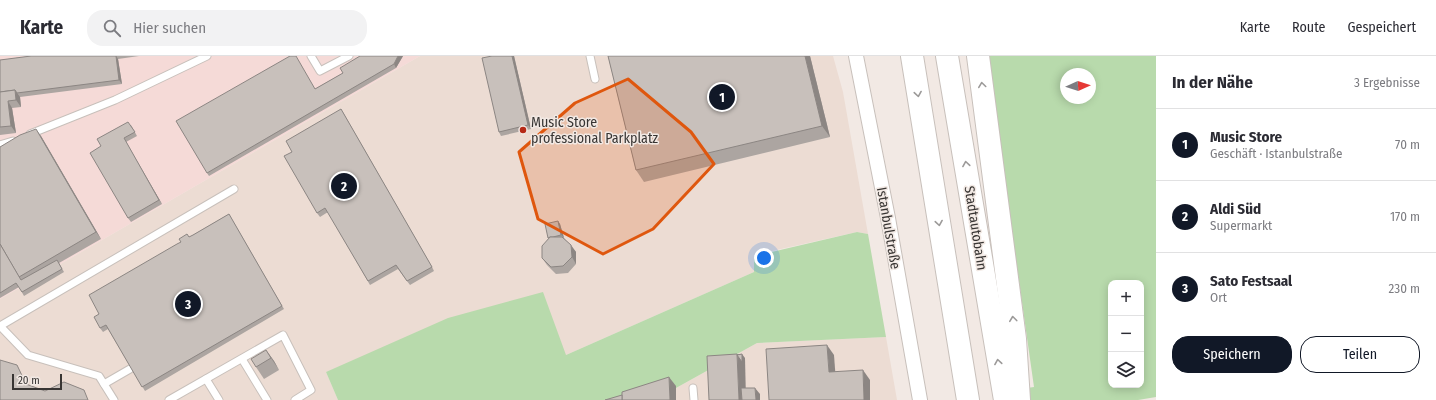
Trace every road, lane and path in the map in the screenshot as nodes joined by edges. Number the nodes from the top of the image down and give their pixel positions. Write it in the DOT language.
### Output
graph roads {
  1 [pos="207,56"];
  2 [pos="311,56"];
  3 [pos="349,56"];
  4 [pos="590,56"];
  5 [pos="856,56"];
  6 [pos="912,56"];
  7 [pos="948,56"];
  8 [pos="978,56"];
  9 [pos="595,80"];
  10 [pos="0,145"];
  11 [pos="234,189"];
  12 [pos="0,326"];
  13 [pos="242,359"];
  14 [pos="130,369"];
  15 [pos="206,379"];
  16 [pos="104,384"];
  17 [pos="693,388"];
  18 [pos="114,400"];
  19 [pos="169,400"];
  20 [pos="219,400"];
  21 [pos="267,400"];
  22 [pos="295,400"];
  23 [pos="694,400"];
  24 [pos="920,400"];
  25 [pos="968,400"];
  26 [pos="1005,400"];
  27 [pos="1019,400"];
  1 -- 10 [label="lane"];
  2 -- 3 [label="lane"];
  4 -- 9 [label="lane"];
  5 -- 24 [label="street, Istanbulstraße"];
  6 -- 25 [label="highway, one-way"];
  26 -- 7 [label="highway, Stadtautobahn, one-way"];
  27 -- 8 [label="highway, one-way"];
  11 -- 12 [label="lane"];
  12 -- 16 [label="lane"];
  13 -- 15 [label="lane"];
  13 -- 21 [label="lane"];
  13 -- 22 [label="lane"];
  14 -- 16 [label="lane"];
  15 -- 19 [label="lane"];
  15 -- 20 [label="lane"];
  16 -- 18 [label="lane"];
  17 -- 23 [label="lane"];
}
